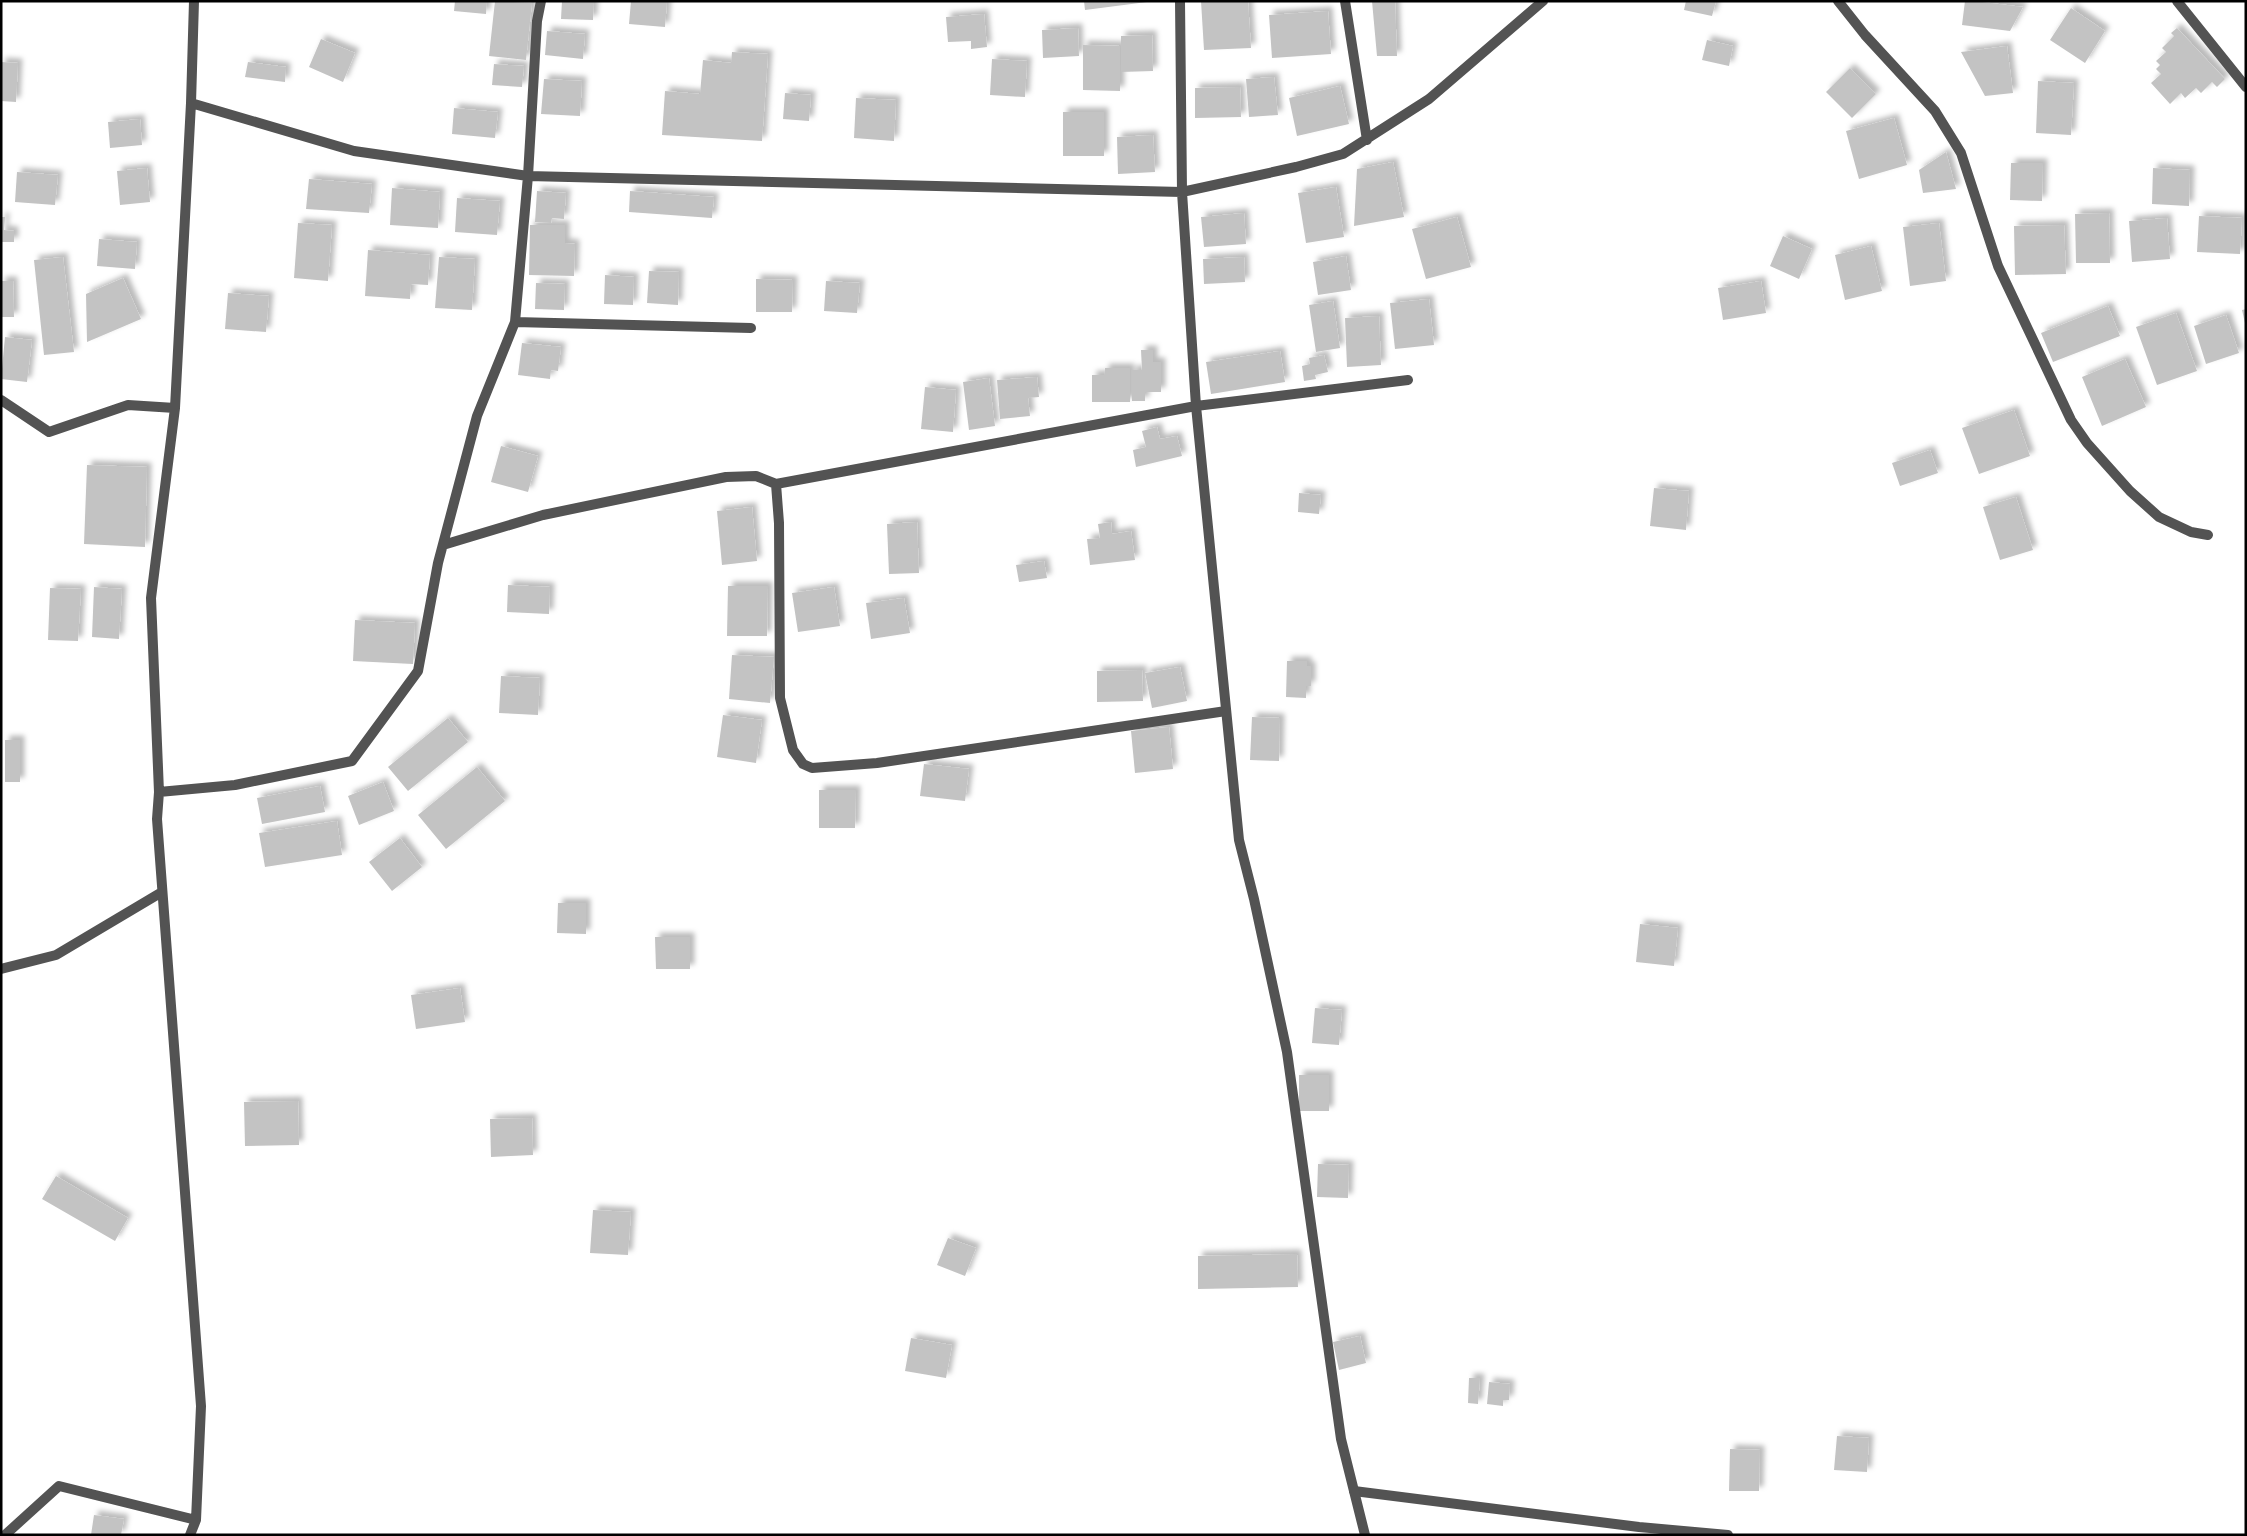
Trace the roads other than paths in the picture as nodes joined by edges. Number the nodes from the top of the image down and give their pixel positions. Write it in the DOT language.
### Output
graph roads {
  1 [pos="194,1"];
  2 [pos="541,1"];
  3 [pos="1180,1"];
  4 [pos="1345,1"];
  5 [pos="1543,1"];
  6 [pos="1838,1"];
  7 [pos="2178,1"];
  8 [pos="2246,87"];
  9 [pos="192,103"];
  10 [pos="1367,140"];
  11 [pos="528,176"];
  12 [pos="1182,192"];
  13 [pos="515,322"];
  14 [pos="752,328"];
  15 [pos="1408,380"];
  16 [pos="1,400"];
  17 [pos="1196,406"];
  18 [pos="175,408"];
  19 [pos="776,484"];
  20 [pos="2208,535"];
  21 [pos="443,545"];
  22 [pos="1226,711"];
  23 [pos="159,792"];
  24 [pos="162,892"];
  25 [pos="1,969"];
  26 [pos="1354,1491"];
  27 [pos="196,1520"];
  28 [pos="5,1535"];
  29 [pos="190,1535"];
  30 [pos="1365,1535"];
  31 [pos="1728,1535"];
  1 -- 9 [label="street"];
  2 -- 11 [label="street"];
  3 -- 12 [label="street"];
  4 -- 10 [label="street"];
  5 -- 10 [label="street"];
  6 -- 20 [label="street"];
  7 -- 8 [label="street"];
  9 -- 11 [label="street"];
  9 -- 18 [label="street"];
  10 -- 12 [label="street"];
  11 -- 12 [label="street"];
  11 -- 13 [label="street"];
  12 -- 17 [label="street"];
  13 -- 14 [label="street"];
  13 -- 21 [label="street"];
  15 -- 17 [label="street"];
  16 -- 18 [label="street"];
  17 -- 19 [label="street"];
  17 -- 22 [label="street"];
  18 -- 23 [label="street"];
  19 -- 21 [label="street"];
  19 -- 22 [label="street"];
  21 -- 23 [label="street"];
  22 -- 26 [label="street"];
  23 -- 24 [label="street"];
  24 -- 25 [label="street"];
  24 -- 27 [label="street"];
  26 -- 30 [label="street"];
  26 -- 31 [label="street"];
  27 -- 28 [label="street"];
  27 -- 29 [label="street"];
}
